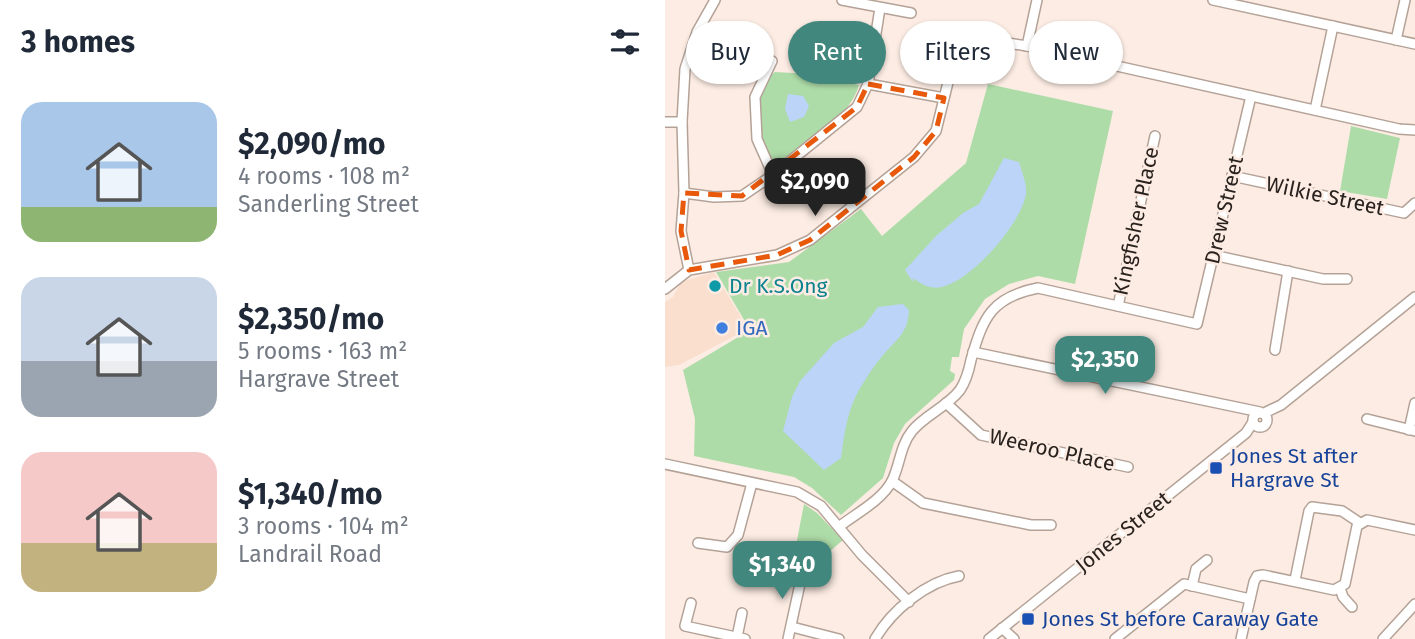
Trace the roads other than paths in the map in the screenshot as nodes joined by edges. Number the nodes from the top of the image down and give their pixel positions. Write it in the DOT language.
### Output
graph roads {
  1 [pos="715,0"];
  2 [pos="842,0"];
  3 [pos="1037,0"];
  4 [pos="1213,0"];
  5 [pos="1405,0"];
  6 [pos="880,8"];
  7 [pos="911,13"];
  8 [pos="878,21"];
  9 [pos="1333,26"];
  10 [pos="1396,40"];
  11 [pos="1415,44"];
  12 [pos="1027,46"];
  13 [pos="761,84"];
  14 [pos="868,84"];
  15 [pos="1251,96"];
  16 [pos="944,98"];
  17 [pos="1315,110"];
  18 [pos="665,122"];
  19 [pos="682,122"];
  20 [pos="1415,130"];
  21 [pos="1155,136"];
  22 [pos="773,175"];
  23 [pos="1232,176"];
  24 [pos="684,193"];
  25 [pos="1415,203"];
  26 [pos="1213,255"];
  27 [pos="689,271"];
  28 [pos="1288,271"];
  29 [pos="1347,279"];
  30 [pos="665,289"];
  31 [pos="1415,297"];
  32 [pos="1415,303"];
  33 [pos="1118,306"];
  34 [pos="1275,350"];
  35 [pos="973,352"];
  36 [pos="946,403"];
  37 [pos="1415,403"];
  38 [pos="1260,419"];
  39 [pos="1367,419"];
  40 [pos="1412,430"];
  41 [pos="665,464"];
  42 [pos="1128,467"];
  43 [pos="892,481"];
  44 [pos="752,482"];
  45 [pos="1360,523"];
  46 [pos="1051,525"];
  47 [pos="840,526"];
  48 [pos="1415,530"];
  49 [pos="698,542"];
  50 [pos="1207,560"];
  51 [pos="803,570"];
  52 [pos="959,576"];
  53 [pos="1294,580"];
  54 [pos="1192,586"];
  55 [pos="1340,589"];
  56 [pos="1250,599"];
  57 [pos="909,602"];
  58 [pos="691,603"];
  59 [pos="1415,604"];
  60 [pos="1352,607"];
  61 [pos="742,613"];
  62 [pos="792,626"];
  63 [pos="999,635"];
  64 [pos="741,638"];
  65 [pos="1244,638"];
  66 [pos="788,639"];
  67 [pos="839,639"];
  68 [pos="875,639"];
  69 [pos="1014,639"];
  70 [pos="1115,639"];
  71 [pos="1383,639"];
  1 -- 19 [label="street"];
  2 -- 6 [label="street"];
  3 -- 12 [label="street"];
  4 -- 9 [label="street"];
  5 -- 10 [label="street"];
  6 -- 7 [label="street"];
  6 -- 8 [label="street"];
  9 -- 10 [label="street"];
  9 -- 17 [label="street"];
  10 -- 11 [label="street"];
  12 -- 15 [label="street"];
  12 -- 16 [label="street"];
  13 -- 22 [label="street"];
  14 -- 16 [label="street"];
  14 -- 22 [label="street"];
  15 -- 17 [label="street"];
  15 -- 23 [label="street, Drew Street"];
  16 -- 27 [label="street"];
  17 -- 20 [label="street"];
  18 -- 19 [label="street"];
  19 -- 24 [label="street"];
  21 -- 33 [label="street, Kingfisher Place"];
  22 -- 24 [label="street"];
  23 -- 25 [label="street, Wilkie Street"];
  23 -- 26 [label="street, Drew Street"];
  24 -- 27 [label="street"];
  26 -- 28 [label="street"];
  26 -- 33 [label="street, Drew Street"];
  27 -- 30 [label="street"];
  28 -- 29 [label="street"];
  28 -- 34 [label="street"];
  31 -- 38 [label="street, Jones Street"];
  32 -- 38 [label="street, Jones Street"];
  33 -- 35 [label="street"];
  35 -- 36 [label="street"];
  35 -- 38 [label="street"];
  36 -- 42 [label="street, Weeroo Place"];
  36 -- 43 [label="street"];
  37 -- 40 [label="street"];
  38 -- 63 [label="street, Jones Street"];
  39 -- 40 [label="street"];
  41 -- 44 [label="street"];
  43 -- 46 [label="street"];
  43 -- 47 [label="street"];
  44 -- 47 [label="street"];
  44 -- 49 [label="street"];
  45 -- 48 [label="street"];
  45 -- 53 [label="street"];
  45 -- 55 [label="street"];
  47 -- 57 [label="street"];
  50 -- 54 [label="street"];
  51 -- 62 [label="street"];
  52 -- 57 [label="street"];
  53 -- 55 [label="street"];
  53 -- 56 [label="street"];
  54 -- 56 [label="street"];
  54 -- 70 [label="street"];
  55 -- 60 [label="street"];
  56 -- 65 [label="street"];
  57 -- 68 [label="street"];
  58 -- 64 [label="street"];
  59 -- 71 [label="street"];
  61 -- 64 [label="street"];
  62 -- 66 [label="street"];
  62 -- 67 [label="street"];
  63 -- 69 [label="street"];
}
